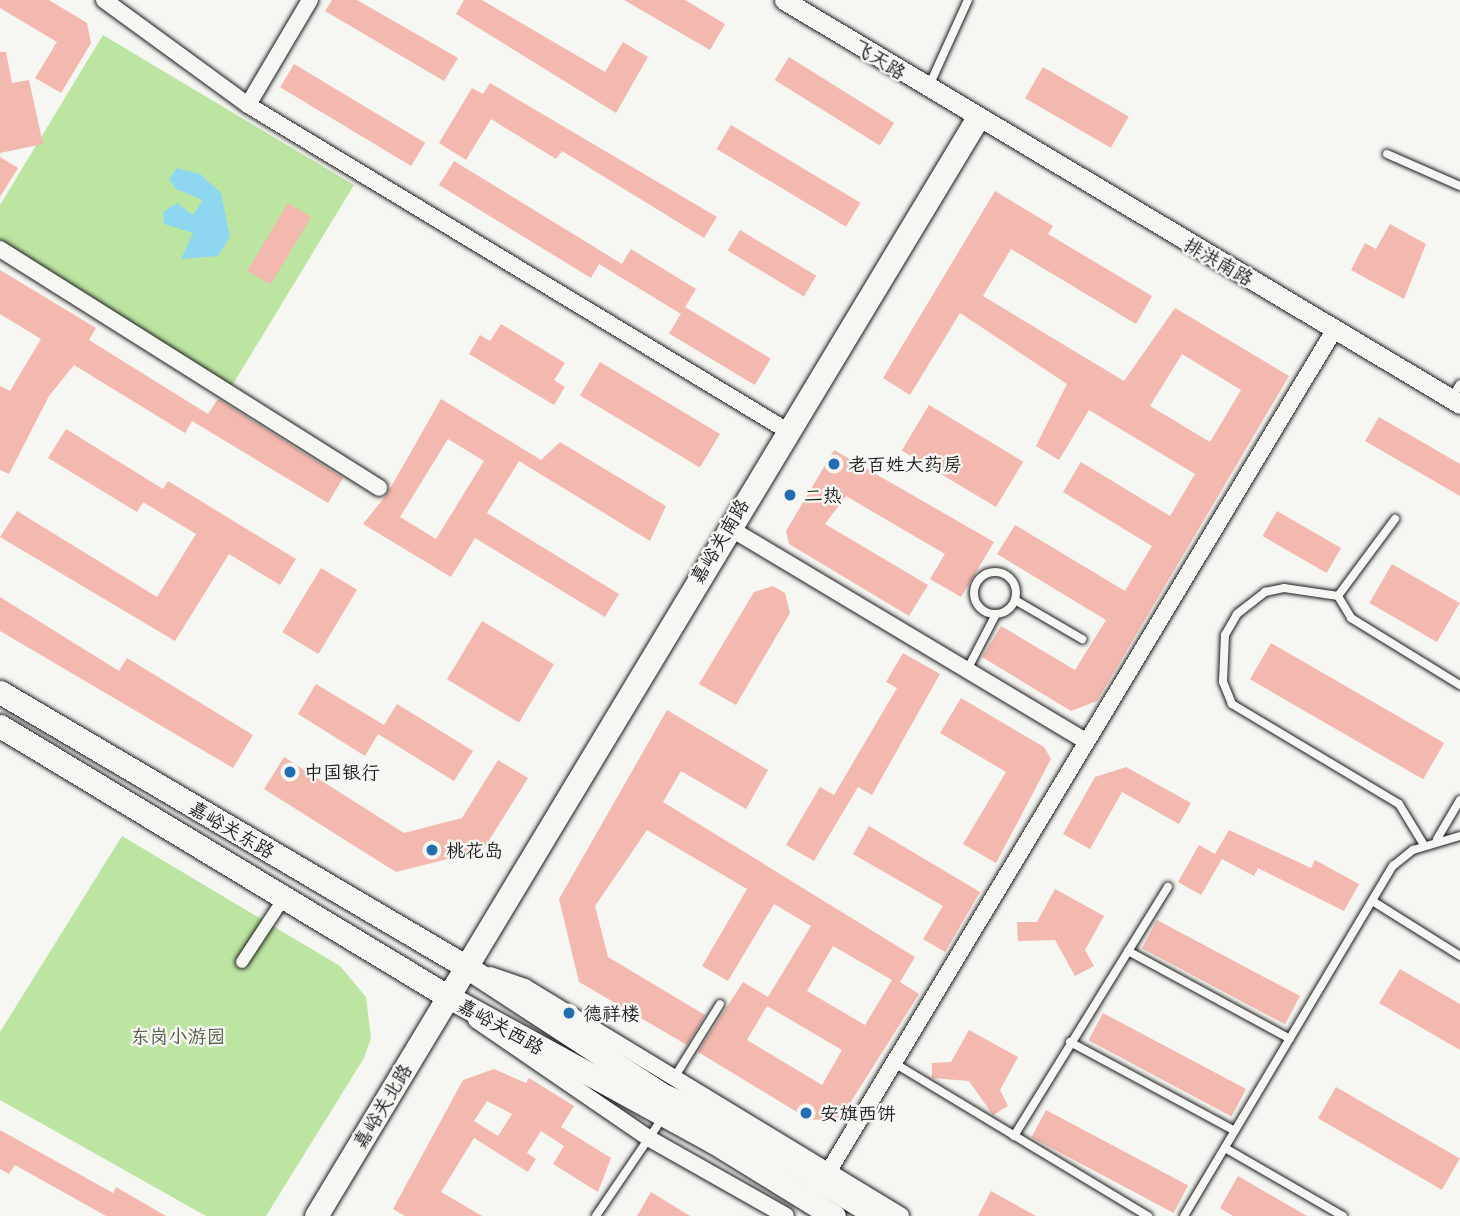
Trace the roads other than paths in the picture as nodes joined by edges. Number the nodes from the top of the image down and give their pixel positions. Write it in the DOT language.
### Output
graph roads {
  1 [pos="104,0"];
  2 [pos="310,0"];
  3 [pos="784,0"];
  4 [pos="968,0"];
  5 [pos="928,89"];
  6 [pos="248,105"];
  7 [pos="977,119"];
  8 [pos="1387,154"];
  9 [pos="1460,186"];
  10 [pos="0,249"];
  11 [pos="1335,329"];
  12 [pos="1457,396"];
  13 [pos="786,430"];
  14 [pos="379,488"];
  15 [pos="1395,519"];
  16 [pos="728,527"];
  17 [pos="1338,596"];
  18 [pos="1015,600"];
  19 [pos="996,614"];
  20 [pos="1082,639"];
  21 [pos="967,670"];
  22 [pos="1460,685"];
  23 [pos="0,692"];
  24 [pos="0,726"];
  25 [pos="1087,742"];
  26 [pos="1460,800"];
  27 [pos="1460,836"];
  28 [pos="1437,839"];
  29 [pos="1424,845"];
  30 [pos="1168,887"];
  31 [pos="284,898"];
  32 [pos="1374,901"];
  33 [pos="1128,951"];
  34 [pos="1460,956"];
  35 [pos="242,962"];
  36 [pos="465,965"];
  37 [pos="447,996"];
  38 [pos="720,1004"];
  39 [pos="1290,1039"];
  40 [pos="1070,1042"];
  41 [pos="894,1063"];
  42 [pos="667,1097"];
  43 [pos="1235,1132"];
  44 [pos="1014,1136"];
  45 [pos="650,1139"];
  46 [pos="1225,1148"];
  47 [pos="822,1184"];
  48 [pos="316,1216"];
  49 [pos="596,1216"];
  50 [pos="786,1216"];
  51 [pos="834,1216"];
  52 [pos="878,1216"];
  53 [pos="901,1216"];
  54 [pos="1148,1216"];
  55 [pos="1184,1216"];
  56 [pos="1343,1216"];
  1 -- 6 [label="street"];
  2 -- 6 [label="street"];
  3 -- 5 [label="street, 飞天路"];
  4 -- 5 [label="lane"];
  5 -- 7 [label="street, 飞天路"];
  6 -- 13 [label="street"];
  7 -- 11 [label="street, 排洪南路"];
  7 -- 13 [label="main road, 嘉峪关南路"];
  8 -- 9 [label="lane"];
  10 -- 14 [label="street"];
  11 -- 12 [label="street, 排洪南路"];
  11 -- 25 [label="street"];
  13 -- 16 [label="main road, 嘉峪关南路"];
  15 -- 17 [label="lane"];
  16 -- 21 [label="street"];
  16 -- 36 [label="main road, 嘉峪关南路"];
  17 -- 22 [label="lane"];
  17 -- 29 [label="lane"];
  18 -- 19 [label="lane"];
  18 -- 19 [label="lane"];
  18 -- 20 [label="lane"];
  19 -- 21 [label="lane"];
  21 -- 25 [label="street"];
  23 -- 36 [label="main road, 嘉峪关东路"];
  24 -- 31 [label="main road, 嘉峪关东路"];
  25 -- 41 [label="street"];
  26 -- 28 [label="lane"];
  27 -- 28 [label="lane"];
  28 -- 29 [label="lane"];
  29 -- 32 [label="lane"];
  30 -- 33 [label="lane"];
  31 -- 35 [label="street"];
  31 -- 37 [label="main road, 嘉峪关东路"];
  32 -- 34 [label="lane"];
  32 -- 39 [label="lane"];
  33 -- 39 [label="lane"];
  33 -- 40 [label="lane"];
  36 -- 37 [label="main road, 嘉峪关南路"];
  36 -- 42 [label="main road, 嘉峪关西路"];
  37 -- 42 [label="main road, 嘉峪关西路"];
  37 -- 45 [label="street, 嘉峪关西路"];
  37 -- 48 [label="main road, 嘉峪关北路"];
  38 -- 42 [label="lane"];
  39 -- 43 [label="lane"];
  40 -- 43 [label="lane"];
  40 -- 44 [label="lane"];
  41 -- 44 [label="lane"];
  41 -- 47 [label="street"];
  42 -- 45 [label="lane"];
  42 -- 47 [label="main road, 嘉峪关西路"];
  43 -- 46 [label="lane"];
  44 -- 54 [label="lane"];
  45 -- 49 [label="lane"];
  45 -- 50 [label="street, 嘉峪关西路"];
  46 -- 55 [label="lane"];
  46 -- 56 [label="lane"];
  47 -- 51 [label="main road, 嘉峪关西路"];
  47 -- 52 [label="main road, 嘉峪关西路"];
  47 -- 53 [label="street"];
}
